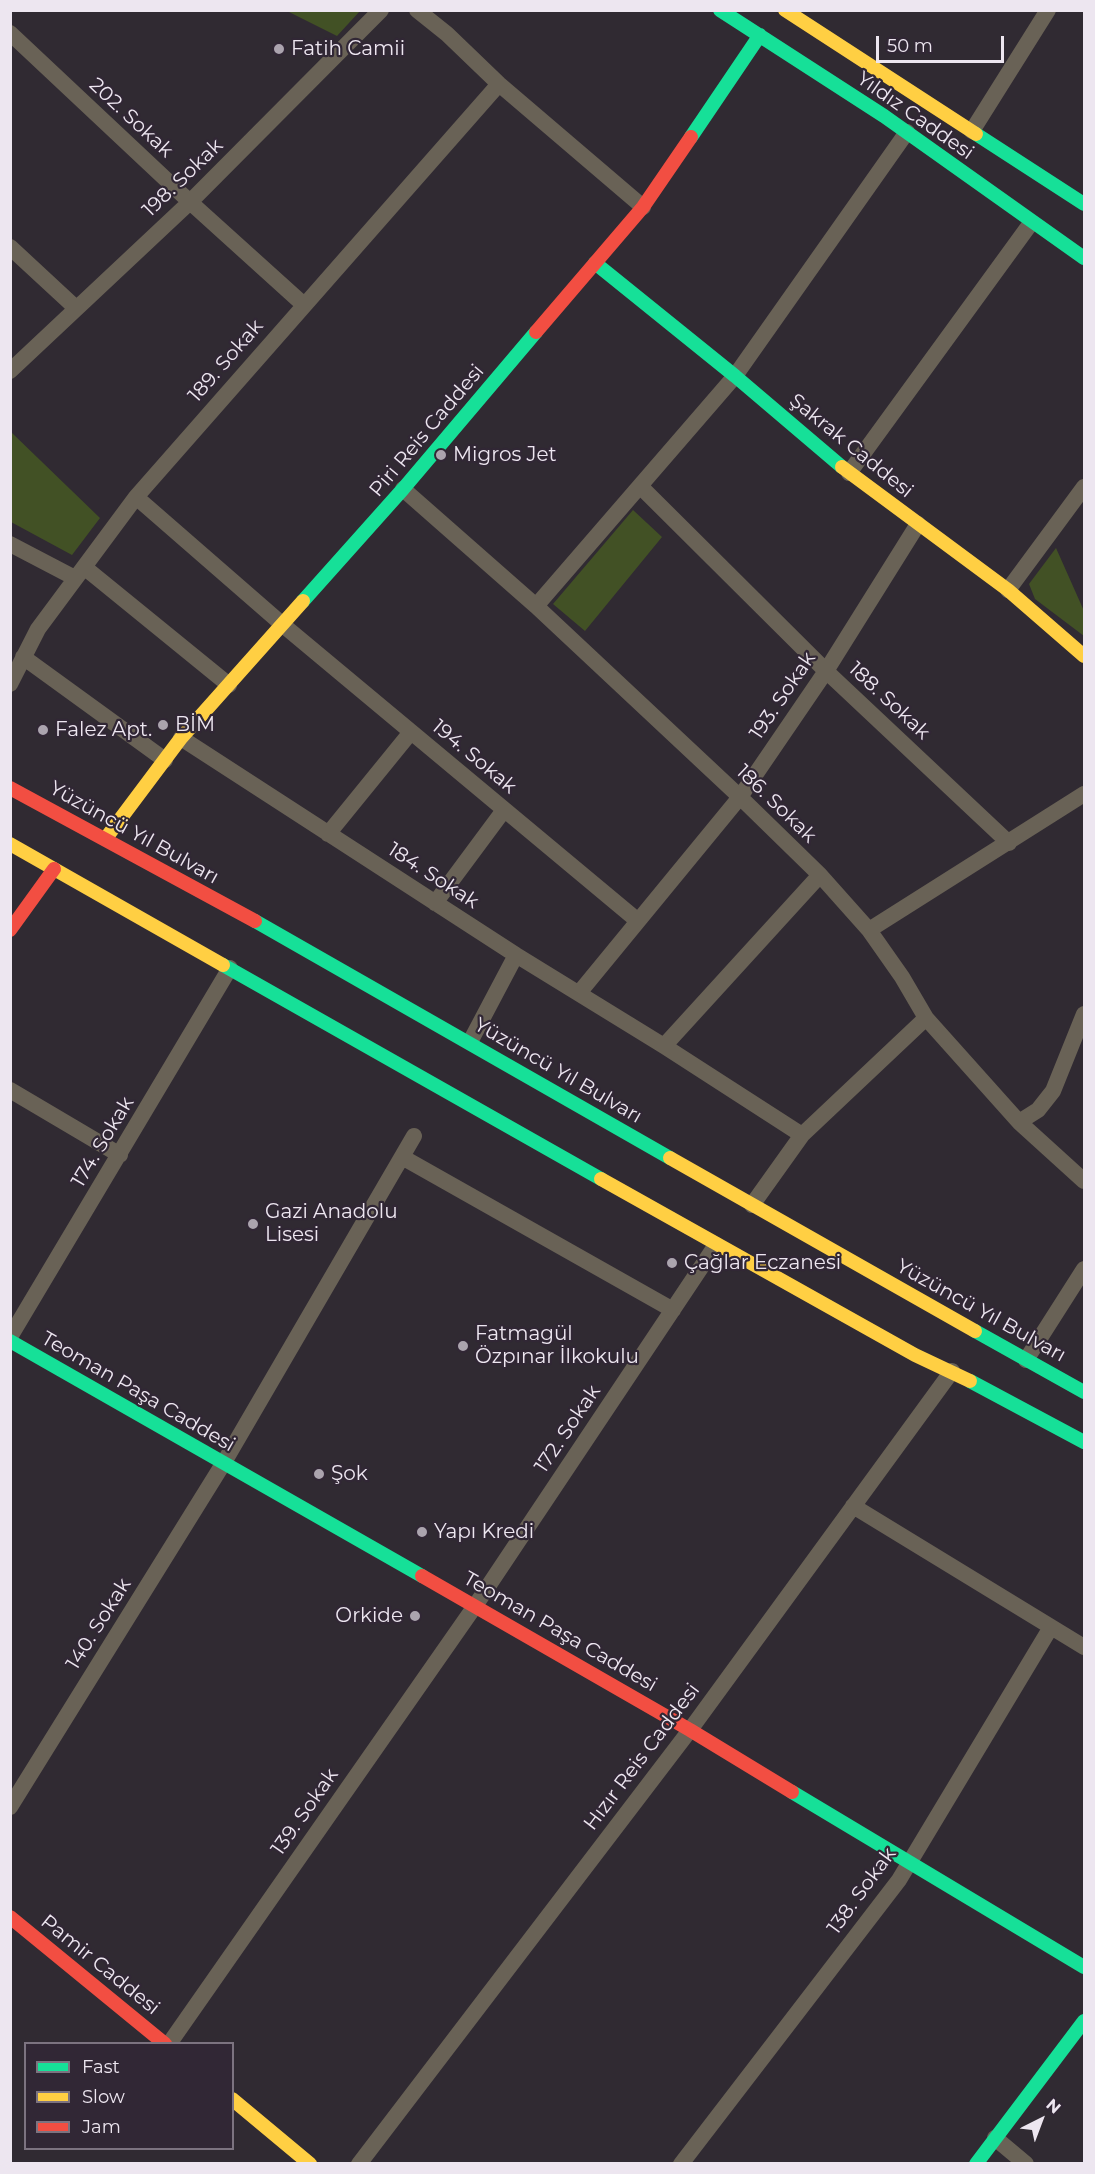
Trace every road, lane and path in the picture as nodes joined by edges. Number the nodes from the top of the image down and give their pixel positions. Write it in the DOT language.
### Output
graph roads {
  1 [pos="381,10"];
  2 [pos="417,10"];
  3 [pos="720,10"];
  4 [pos="784,10"];
  5 [pos="1048,10"];
  6 [pos="10,33"];
  7 [pos="760,35"];
  8 [pos="499,84"];
  9 [pos="972,131"];
  10 [pos="907,132"];
  11 [pos="190,202"];
  12 [pos="1084,204"];
  13 [pos="643,207"];
  14 [pos="1031,223"];
  15 [pos="10,247"];
  16 [pos="1084,258"];
  17 [pos="595,263"];
  18 [pos="304,304"];
  19 [pos="76,308"];
  20 [pos="10,371"];
  21 [pos="735,376"];
  22 [pos="849,473"];
  23 [pos="640,486"];
  24 [pos="1084,487"];
  25 [pos="403,489"];
  26 [pos="135,497"];
  27 [pos="918,524"];
  28 [pos="10,544"];
  29 [pos="80,572"];
  30 [pos="1008,590"];
  31 [pos="536,606"];
  32 [pos="283,625"];
  33 [pos="1084,656"];
  34 [pos="23,657"];
  35 [pos="826,671"];
  36 [pos="10,684"];
  37 [pos="229,685"];
  38 [pos="411,732"];
  39 [pos="181,738"];
  40 [pos="165,760"];
  41 [pos="10,788"];
  42 [pos="1084,794"];
  43 [pos="740,797"];
  44 [pos="504,810"];
  45 [pos="328,834"];
  46 [pos="106,838"];
  47 [pos="1009,843"];
  48 [pos="10,844"];
  49 [pos="54,869"];
  50 [pos="820,875"];
  51 [pos="435,903"];
  52 [pos="638,921"];
  53 [pos="10,930"];
  54 [pos="869,930"];
  55 [pos="516,955"];
  56 [pos="230,968"];
  57 [pos="579,993"];
  58 [pos="1084,1014"];
  59 [pos="926,1018"];
  60 [pos="470,1042"];
  61 [pos="664,1046"];
  62 [pos="10,1089"];
  63 [pos="1019,1122"];
  64 [pos="802,1135"];
  65 [pos="414,1136"];
  66 [pos="120,1155"];
  67 [pos="402,1157"];
  68 [pos="1084,1181"];
  69 [pos="752,1205"];
  70 [pos="716,1245"];
  71 [pos="1084,1269"];
  72 [pos="673,1310"];
  73 [pos="10,1339"];
  74 [pos="1026,1360"];
  75 [pos="952,1371"];
  76 [pos="1084,1392"];
  77 [pos="1084,1442"];
  78 [pos="223,1464"];
  79 [pos="854,1506"];
  80 [pos="475,1605"];
  81 [pos="1051,1627"];
  82 [pos="1084,1647"];
  83 [pos="690,1730"];
  84 [pos="10,1807"];
  85 [pos="910,1862"];
  86 [pos="10,1917"];
  87 [pos="1084,1967"];
  88 [pos="1084,2021"];
  89 [pos="166,2042"];
  90 [pos="168,2042"];
  91 [pos="234,2101"];
  92 [pos="995,2138"];
  93 [pos="310,2163"];
  94 [pos="359,2163"];
  95 [pos="681,2163"];
  96 [pos="976,2163"];
  97 [pos="1026,2163"];
  1 -- 11 [label="street, 198. Sokak"];
  2 -- 8 [label="street"];
  3 -- 7 [label="street, Yıldız Caddesi"];
  4 -- 9 [label="street, Yıldız Caddesi"];
  5 -- 9 [label="street"];
  6 -- 11 [label="street, 202. Sokak"];
  7 -- 10 [label="street, Yıldız Caddesi"];
  7 -- 13 [label="street, Piri Reis Caddesi"];
  8 -- 13 [label="street"];
  8 -- 18 [label="street, 189. Sokak"];
  9 -- 12 [label="street, Yıldız Caddesi"];
  10 -- 14 [label="street, Yıldız Caddesi"];
  10 -- 21 [label="street"];
  11 -- 18 [label="street, 202. Sokak"];
  11 -- 19 [label="street, 198. Sokak"];
  13 -- 17 [label="street, Piri Reis Caddesi"];
  14 -- 16 [label="street, Yıldız Caddesi"];
  14 -- 22 [label="street"];
  15 -- 19 [label="street"];
  17 -- 21 [label="street, Şakrak Caddesi"];
  17 -- 25 [label="street, Piri Reis Caddesi"];
  18 -- 26 [label="street, 189. Sokak"];
  19 -- 20 [label="street, 198. Sokak"];
  21 -- 22 [label="street, Şakrak Caddesi"];
  21 -- 23 [label="street"];
  22 -- 27 [label="street, Şakrak Caddesi"];
  23 -- 31 [label="street"];
  23 -- 35 [label="street, 188. Sokak"];
  24 -- 30 [label="street"];
  25 -- 31 [label="street, 186. Sokak"];
  25 -- 32 [label="street, Piri Reis Caddesi"];
  26 -- 29 [label="street, 189. Sokak"];
  26 -- 32 [label="street, 194. Sokak"];
  27 -- 30 [label="street, Şakrak Caddesi"];
  27 -- 35 [label="street, 193. Sokak"];
  28 -- 29 [label="street"];
  29 -- 34 [label="street, 189. Sokak"];
  29 -- 37 [label="street"];
  30 -- 33 [label="street, Şakrak Caddesi"];
  31 -- 43 [label="street, 186. Sokak"];
  32 -- 37 [label="street, Piri Reis Caddesi"];
  32 -- 38 [label="street, 194. Sokak"];
  34 -- 36 [label="street, 189. Sokak"];
  34 -- 40 [label="street"];
  35 -- 43 [label="street, 193. Sokak"];
  35 -- 47 [label="street, 188. Sokak"];
  37 -- 39 [label="street, Piri Reis Caddesi"];
  38 -- 44 [label="street, 194. Sokak"];
  38 -- 45 [label="street"];
  39 -- 40 [label="street, Piri Reis Caddesi"];
  39 -- 45 [label="street, 184. Sokak"];
  40 -- 46 [label="street, Piri Reis Caddesi"];
  41 -- 46 [label="street, Yüzüncü Yıl Bulvarı"];
  42 -- 47 [label="street"];
  43 -- 50 [label="street, 186. Sokak"];
  43 -- 52 [label="street, 193. Sokak"];
  44 -- 51 [label="street"];
  44 -- 52 [label="street, 194. Sokak"];
  45 -- 51 [label="street, 184. Sokak"];
  46 -- 60 [label="street, Yüzüncü Yıl Bulvarı"];
  47 -- 54 [label="street"];
  48 -- 49 [label="street"];
  49 -- 53 [label="street"];
  49 -- 56 [label="street"];
  50 -- 54 [label="street, 186. Sokak"];
  50 -- 61 [label="street"];
  51 -- 55 [label="street, 184. Sokak"];
  52 -- 57 [label="street, 193. Sokak"];
  54 -- 59 [label="street, 186. Sokak"];
  55 -- 57 [label="street, 184. Sokak"];
  55 -- 60 [label="street"];
  56 -- 66 [label="street, 174. Sokak"];
  56 -- 70 [label="street"];
  57 -- 61 [label="street, 184. Sokak"];
  58 -- 63 [label="street"];
  59 -- 63 [label="street, 186. Sokak"];
  59 -- 64 [label="street"];
  60 -- 69 [label="street, Yüzüncü Yıl Bulvarı"];
  61 -- 64 [label="street, 184. Sokak"];
  62 -- 66 [label="street"];
  63 -- 68 [label="street, 186. Sokak"];
  64 -- 69 [label="street"];
  65 -- 67 [label="street, 140. Sokak"];
  66 -- 73 [label="street, 174. Sokak"];
  67 -- 72 [label="street"];
  67 -- 78 [label="street, 140. Sokak"];
  69 -- 74 [label="street, Yüzüncü Yıl Bulvarı"];
  70 -- 72 [label="street, 172. Sokak"];
  70 -- 75 [label="street"];
  71 -- 74 [label="street"];
  72 -- 80 [label="street, 172. Sokak"];
  73 -- 78 [label="street, Teoman Paşa Caddesi"];
  74 -- 76 [label="street, Yüzüncü Yıl Bulvarı"];
  75 -- 77 [label="street"];
  75 -- 79 [label="street, Hızır Reis Caddesi"];
  78 -- 80 [label="street, Teoman Paşa Caddesi"];
  78 -- 84 [label="street, 140. Sokak"];
  79 -- 81 [label="street"];
  79 -- 83 [label="street, Hızır Reis Caddesi"];
  80 -- 83 [label="street, Teoman Paşa Caddesi"];
  80 -- 90 [label="street, 139. Sokak"];
  81 -- 82 [label="street"];
  81 -- 85 [label="street, 138. Sokak"];
  83 -- 85 [label="street, Teoman Paşa Caddesi"];
  83 -- 94 [label="street, Hızır Reis Caddesi"];
  85 -- 87 [label="street, Teoman Paşa Caddesi"];
  85 -- 95 [label="street, 138. Sokak"];
  86 -- 89 [label="street, Pamir Caddesi"];
  88 -- 92 [label="street"];
  91 -- 93 [label="street"];
  92 -- 96 [label="street"];
  92 -- 97 [label="street"];
}
